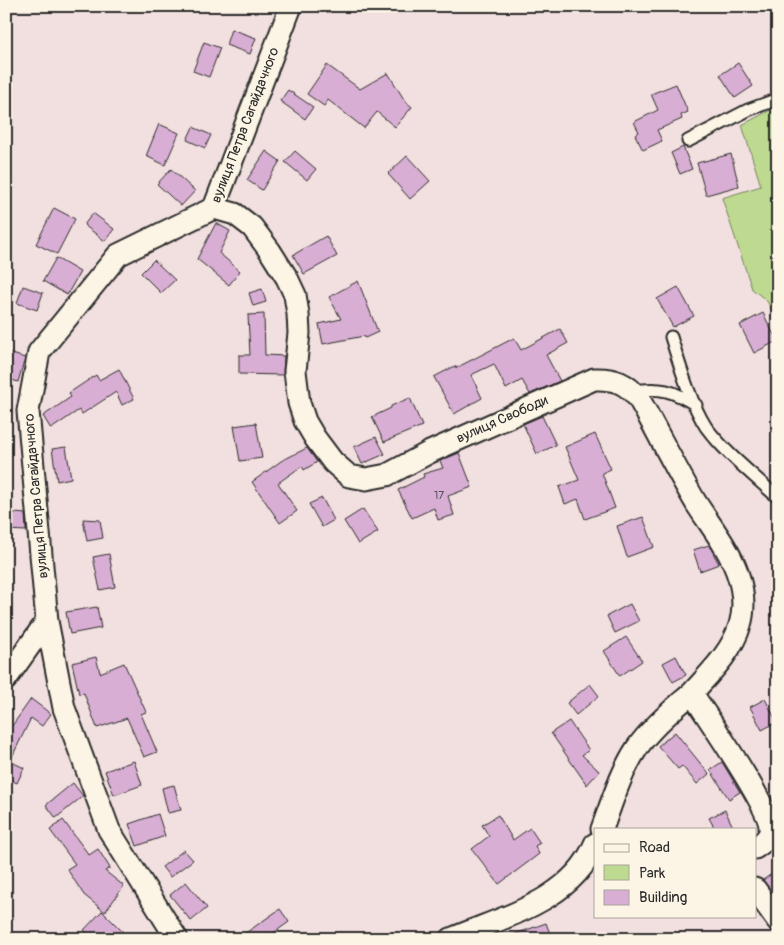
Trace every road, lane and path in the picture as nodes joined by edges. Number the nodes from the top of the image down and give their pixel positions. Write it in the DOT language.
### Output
graph roads {
  1 [pos="291,6"];
  2 [pos="778,99"];
  3 [pos="688,141"];
  4 [pos="214,208"];
  5 [pos="671,336"];
  6 [pos="633,391"];
  7 [pos="696,405"];
  8 [pos="778,498"];
  9 [pos="47,621"];
  10 [pos="6,679"];
  11 [pos="692,693"];
  12 [pos="602,828"];
  13 [pos="594,846"];
  14 [pos="756,847"];
  15 [pos="756,890"];
  16 [pos="778,921"];
  17 [pos="177,939"];
  18 [pos="451,939"];
  1 -- 4 [label="street, вулиця Петра Сагайдачного"];
  2 -- 3 [label="lane"];
  4 -- 6 [label="street, вулиця Свободи"];
  4 -- 9 [label="street, вулиця Петра Сагайдачного"];
  5 -- 7 [label="lane"];
  6 -- 7 [label="lane"];
  6 -- 11 [label="street"];
  7 -- 8 [label="lane"];
  9 -- 10 [label="street"];
  9 -- 17 [label="street, вулиця Петра Сагайдачного"];
  11 -- 12 [label="street"];
  11 -- 14 [label="street"];
  13 -- 18 [label="street"];
  15 -- 16 [label="street"];
}
